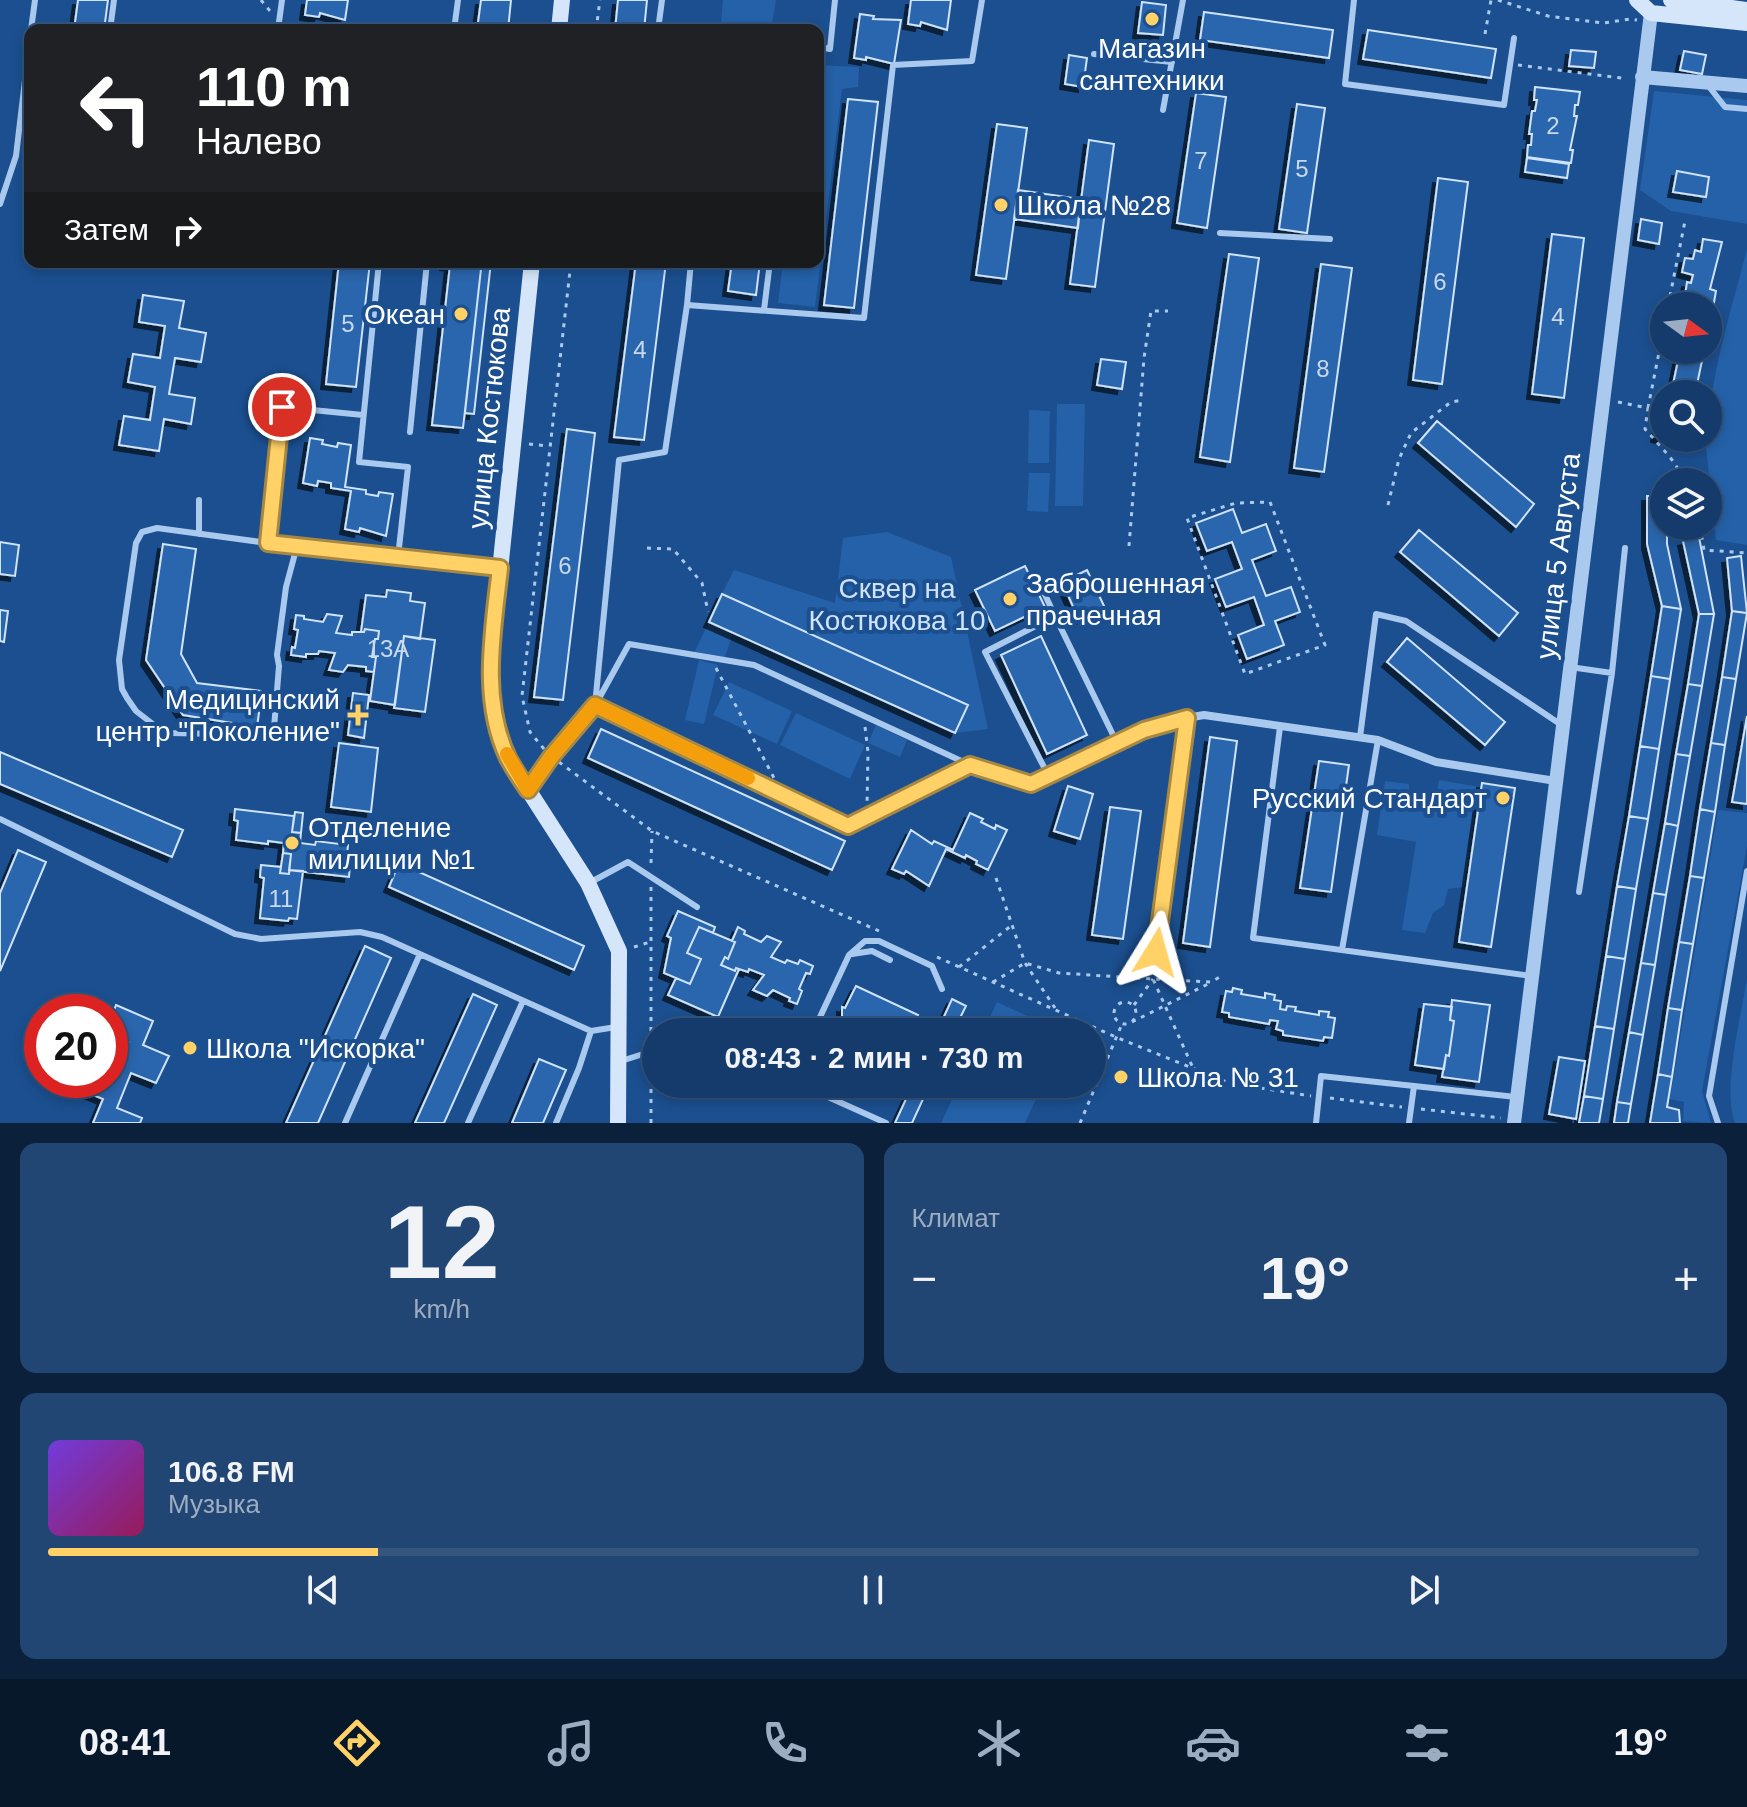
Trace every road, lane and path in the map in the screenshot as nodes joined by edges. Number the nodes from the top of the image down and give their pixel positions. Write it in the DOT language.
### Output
graph roads {
  1 [pos="35,0"];
  2 [pos="114,0"];
  3 [pos="282,0"];
  4 [pos="458,0"];
  5 [pos="562,0"];
  6 [pos="600,0"];
  7 [pos="662,0"];
  8 [pos="835,0"];
  9 [pos="982,0"];
  10 [pos="1183,0"];
  11 [pos="1354,0"];
  12 [pos="1491,0"];
  13 [pos="1498,0"];
  14 [pos="1637,0"];
  15 [pos="1671,0"];
  16 [pos="1692,2"];
  17 [pos="1747,10"];
  18 [pos="1650,12"];
  19 [pos="279,22"];
  20 [pos="1747,23"];
  21 [pos="32,24"];
  22 [pos="111,24"];
  23 [pos="455,24"];
  24 [pos="560,24"];
  25 [pos="597,24"];
  26 [pos="659,24"];
  27 [pos="1485,34"];
  28 [pos="1514,38"];
  29 [pos="824,48"];
  30 [pos="1094,54"];
  31 [pos="1644,59"];
  32 [pos="1172,62"];
  33 [pos="1510,64"];
  34 [pos="1642,77"];
  35 [pos="1622,78"];
  36 [pos="1705,82"];
  37 [pos="1747,86"];
  38 [pos="24,89"];
  39 [pos="1747,109"];
  40 [pos="1163,110"];
  41 [pos="0,204"];
  42 [pos="1685,221"];
  43 [pos="1220,233"];
  44 [pos="1330,239"];
  45 [pos="378,268"];
  46 [pos="426,268"];
  47 [pos="531,268"];
  48 [pos="570,268"];
  49 [pos="690,268"];
  50 [pos="769,268"];
  51 [pos="1671,292"];
  52 [pos="687,305"];
  53 [pos="764,310"];
  54 [pos="1168,311"];
  55 [pos="1657,364"];
  56 [pos="1603,399"];
  57 [pos="1463,400"];
  58 [pos="1648,408"];
  59 [pos="363,415"];
  60 [pos="410,432"];
  61 [pos="478,440"];
  62 [pos="505,442"];
  63 [pos="1677,468"];
  64 [pos="199,500"];
  65 [pos="1388,505"];
  66 [pos="1199,513"];
  67 [pos="199,534"];
  68 [pos="1702,540"];
  69 [pos="268,543"];
  70 [pos="297,546"];
  71 [pos="1129,546"];
  72 [pos="647,548"];
  73 [pos="1625,548"];
  74 [pos="1747,553"];
  75 [pos="398,557"];
  76 [pos="500,568"];
  77 [pos="1038,580"];
  78 [pos="708,612"];
  79 [pos="1055,616"];
  80 [pos="711,658"];
  81 [pos="1570,667"];
  82 [pos="1612,673"];
  83 [pos="595,705"];
  84 [pos="863,715"];
  85 [pos="1187,718"];
  86 [pos="1563,726"];
  87 [pos="1280,727"];
  88 [pos="1360,737"];
  89 [pos="1378,740"];
  90 [pos="1117,743"];
  91 [pos="551,757"];
  92 [pos="970,765"];
  93 [pos="1048,775"];
  94 [pos="1556,781"];
  95 [pos="1031,784"];
  96 [pos="528,790"];
  97 [pos="783,795"];
  98 [pos="867,816"];
  99 [pos="0,819"];
  100 [pos="1747,871"];
  101 [pos="996,878"];
  102 [pos="588,883"];
  103 [pos="1579,892"];
  104 [pos="697,907"];
  105 [pos="652,925"];
  106 [pos="1012,925"];
  107 [pos="890,935"];
  108 [pos="1342,950"];
  109 [pos="1156,952"];
  110 [pos="420,954"];
  111 [pos="932,954"];
  112 [pos="849,955"];
  113 [pos="890,960"];
  114 [pos="1025,963"];
  115 [pos="959,967"];
  116 [pos="1223,975"];
  117 [pos="1532,976"];
  118 [pos="1153,979"];
  119 [pos="993,982"];
  120 [pos="1211,982"];
  121 [pos="942,989"];
  122 [pos="523,1001"];
  123 [pos="1165,1005"];
  124 [pos="1133,1006"];
  125 [pos="1056,1010"];
  126 [pos="653,1018"];
  127 [pos="820,1018"];
  128 [pos="1132,1022"];
  129 [pos="1122,1024"];
  130 [pos="619,1027"];
  131 [pos="591,1031"];
  132 [pos="1118,1038"];
  133 [pos="642,1055"];
  134 [pos="620,1061"];
  135 [pos="1194,1069"];
  136 [pos="1414,1086"];
  137 [pos="1319,1097"];
  138 [pos="1518,1097"];
  139 [pos="652,1098"];
  140 [pos="830,1098"];
  141 [pos="1490,1117"];
  142 [pos="345,1123"];
  143 [pos="468,1123"];
  144 [pos="556,1123"];
  145 [pos="618,1123"];
  146 [pos="651,1123"];
  147 [pos="886,1123"];
  148 [pos="1080,1123"];
  149 [pos="1316,1123"];
  150 [pos="1409,1123"];
  151 [pos="1489,1123"];
  152 [pos="1514,1123"];
  153 [pos="1718,1123"];
  1 -- 21 [label="lane"];
  2 -- 22 [label="lane"];
  3 -- 19 [label="lane"];
  4 -- 23 [label="lane"];
  5 -- 24 [label="main road"];
  6 -- 25 [label="path"];
  7 -- 26 [label="lane"];
  8 -- 29 [label="lane"];
  9 -- 53 [label="lane"];
  10 -- 32 [label="lane"];
  11 -- 33 [label="lane"];
  12 -- 27 [label="path"];
  13 -- 18 [label="path"];
  14 -- 18 [label="main road"];
  15 -- 16 [label="main road"];
  16 -- 17 [label="main road"];
  18 -- 20 [label="main road"];
  18 -- 31 [label="street, улица 5 Августа"];
  18 -- 31 [label="street"];
  28 -- 33 [label="lane"];
  30 -- 32 [label="lane"];
  31 -- 34 [label="street, улица 5 Августа"];
  32 -- 40 [label="lane"];
  33 -- 35 [label="path"];
  34 -- 36 [label="street"];
  34 -- 56 [label="street, улица 5 Августа"];
  36 -- 37 [label="street"];
  36 -- 39 [label="lane"];
  38 -- 41 [label="lane"];
  42 -- 51 [label="path"];
  43 -- 44 [label="lane"];
  45 -- 59 [label="lane"];
  46 -- 60 [label="lane"];
  47 -- 76 [label="main road, улица Костюкова"];
  48 -- 91 [label="path"];
  49 -- 52 [label="lane"];
  50 -- 53 [label="lane"];
  52 -- 53 [label="lane"];
  52 -- 83 [label="lane"];
  54 -- 71 [label="path"];
  55 -- 58 [label="path"];
  56 -- 58 [label="path"];
  56 -- 81 [label="street, улица 5 Августа"];
  57 -- 65 [label="path"];
  58 -- 63 [label="path"];
  59 -- 69 [label="lane"];
  59 -- 75 [label="lane"];
  61 -- 62 [label="path"];
  64 -- 67 [label="lane"];
  66 -- 66 [label="path"];
  67 -- 69 [label="lane"];
  67 -- 70 [label="lane"];
  68 -- 74 [label="path"];
  69 -- 70 [label="lane"];
  70 -- 75 [label="lane"];
  72 -- 78 [label="path"];
  73 -- 82 [label="lane"];
  75 -- 76 [label="lane"];
  76 -- 96 [label="main road, улица Костюкова"];
  77 -- 79 [label="lane"];
  79 -- 90 [label="lane"];
  79 -- 93 [label="lane"];
  80 -- 83 [label="lane"];
  80 -- 84 [label="lane"];
  80 -- 97 [label="path"];
  81 -- 82 [label="lane"];
  81 -- 86 [label="street, улица 5 Августа"];
  82 -- 103 [label="lane"];
  83 -- 91 [label="lane"];
  83 -- 97 [label="lane"];
  84 -- 92 [label="lane"];
  84 -- 98 [label="path"];
  85 -- 87 [label="street"];
  85 -- 90 [label="street"];
  85 -- 109 [label="lane"];
  86 -- 88 [label="lane"];
  86 -- 94 [label="street, улица 5 Августа"];
  87 -- 88 [label="street"];
  87 -- 108 [label="lane"];
  88 -- 89 [label="street"];
  89 -- 94 [label="street"];
  89 -- 108 [label="lane"];
  90 -- 93 [label="street"];
  91 -- 96 [label="lane"];
  91 -- 107 [label="path"];
  92 -- 95 [label="lane"];
  92 -- 98 [label="lane"];
  93 -- 95 [label="street"];
  94 -- 117 [label="street, улица 5 Августа"];
  96 -- 102 [label="main road, улица Костюкова"];
  97 -- 98 [label="lane"];
  99 -- 110 [label="lane"];
  100 -- 153 [label="lane"];
  101 -- 106 [label="path"];
  102 -- 104 [label="lane"];
  102 -- 130 [label="main road, улица Костюкова"];
  105 -- 126 [label="path"];
  106 -- 114 [label="path"];
  106 -- 115 [label="path"];
  108 -- 117 [label="lane"];
  109 -- 118 [label="path"];
  110 -- 122 [label="lane"];
  110 -- 142 [label="lane"];
  111 -- 115 [label="path"];
  112 -- 113 [label="lane"];
  112 -- 121 [label="lane"];
  112 -- 127 [label="lane"];
  114 -- 118 [label="path"];
  114 -- 119 [label="path"];
  114 -- 125 [label="path"];
  115 -- 119 [label="path"];
  116 -- 120 [label="path"];
  117 -- 138 [label="street, улица 5 Августа"];
  118 -- 120 [label="path"];
  118 -- 123 [label="path"];
  118 -- 124 [label="path"];
  119 -- 125 [label="path"];
  120 -- 123 [label="path"];
  122 -- 131 [label="lane"];
  122 -- 143 [label="lane"];
  123 -- 128 [label="path"];
  123 -- 135 [label="path"];
  124 -- 128 [label="path"];
  124 -- 129 [label="path"];
  125 -- 132 [label="path"];
  128 -- 129 [label="path"];
  129 -- 132 [label="path"];
  130 -- 131 [label="lane"];
  130 -- 134 [label="main road, улица Костюкова"];
  131 -- 144 [label="lane"];
  132 -- 135 [label="path"];
  132 -- 148 [label="path"];
  133 -- 134 [label="lane"];
  134 -- 145 [label="main road, улица Костюкова"];
  135 -- 137 [label="path"];
  136 -- 137 [label="lane"];
  136 -- 138 [label="lane"];
  136 -- 150 [label="lane"];
  137 -- 149 [label="lane"];
  138 -- 152 [label="street, улица 5 Августа"];
  139 -- 146 [label="path"];
  140 -- 147 [label="lane"];
  141 -- 151 [label="path"];
}
